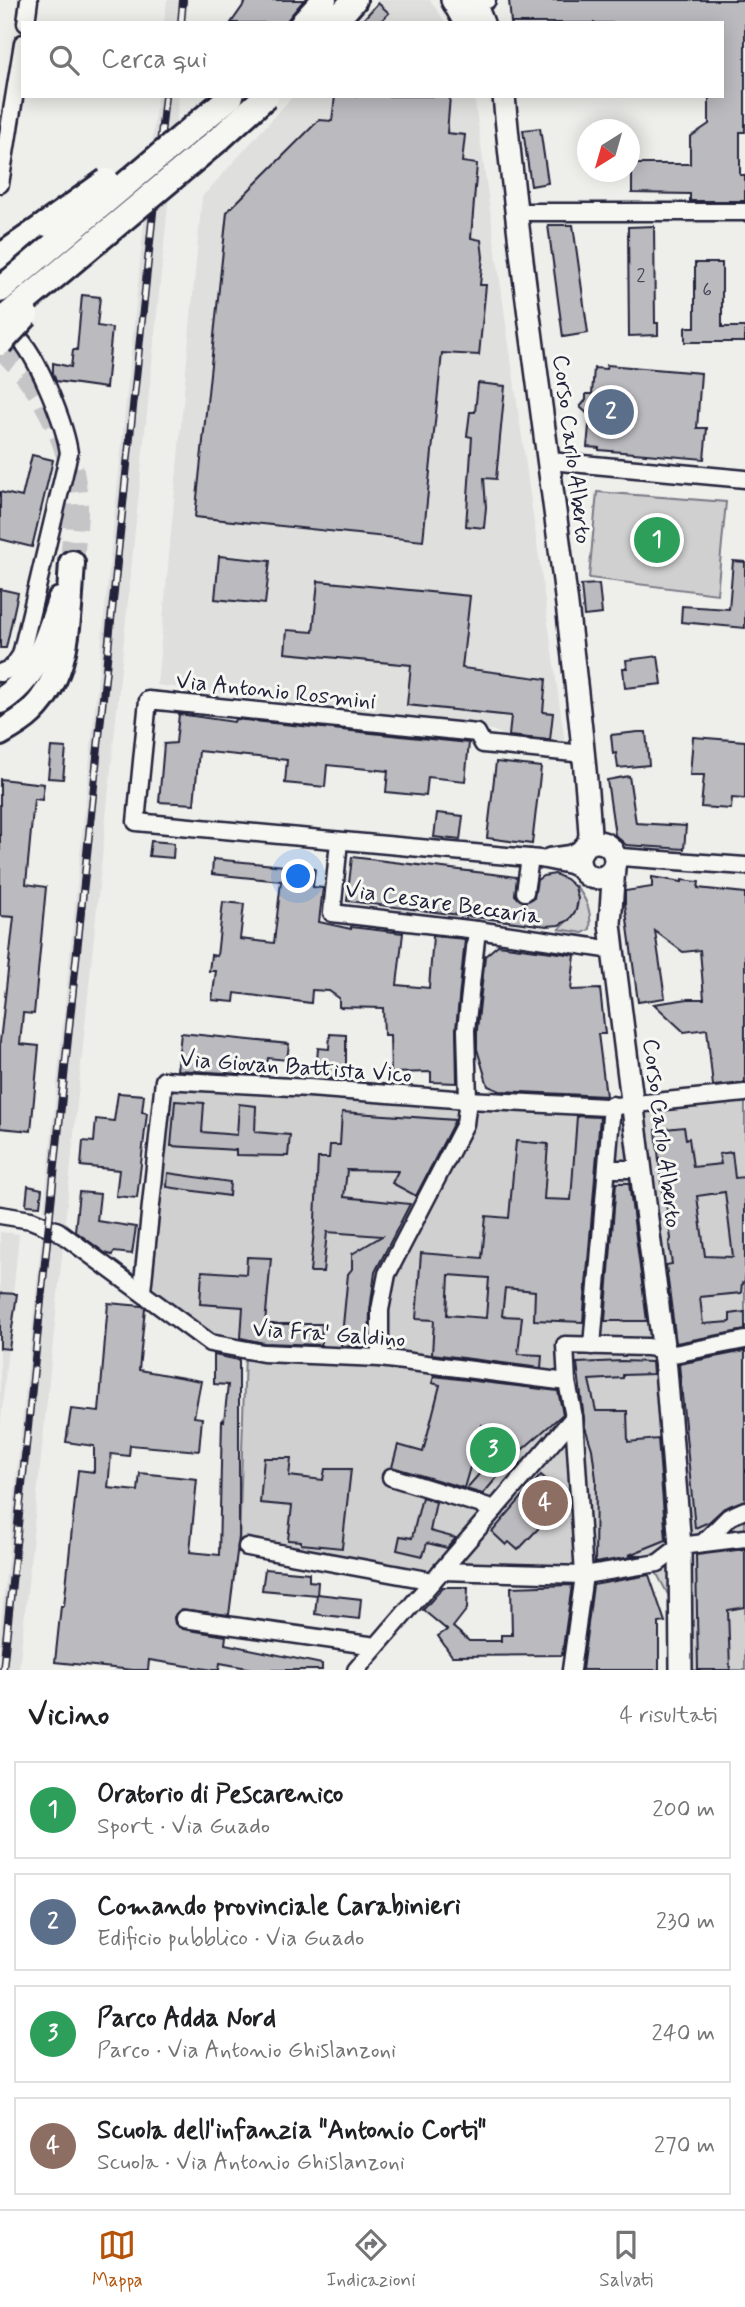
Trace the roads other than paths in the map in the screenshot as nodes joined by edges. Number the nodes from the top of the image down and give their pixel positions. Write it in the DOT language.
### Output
graph roads {
  1 [pos="29,0"];
  2 [pos="324,0"];
  3 [pos="355,0"];
  4 [pos="452,0"];
  5 [pos="474,0"];
  6 [pos="26,21"];
  7 [pos="305,21"];
  8 [pos="336,21"];
  9 [pos="465,21"];
  10 [pos="482,21"];
  11 [pos="21,55"];
  12 [pos="208,98"];
  13 [pos="229,98"];
  14 [pos="264,98"];
  15 [pos="495,98"];
  16 [pos="504,98"];
  17 [pos="507,134"];
  18 [pos="0,184"];
  19 [pos="517,212"];
  20 [pos="745,212"];
  21 [pos="0,257"];
  22 [pos="56,276"];
  23 [pos="0,290"];
  24 [pos="0,321"];
  25 [pos="0,343"];
  26 [pos="550,461"];
  27 [pos="745,479"];
  28 [pos="4,672"];
  29 [pos="0,701"];
  30 [pos="0,733"];
  31 [pos="585,762"];
  32 [pos="339,841"];
  33 [pos="609,846"];
  34 [pos="585,847"];
  35 [pos="535,859"];
  36 [pos="745,866"];
  37 [pos="614,867"];
  38 [pos="586,873"];
  39 [pos="525,892"];
  40 [pos="610,924"];
  41 [pos="477,930"];
  42 [pos="613,950"];
  43 [pos="745,1093"];
  44 [pos="468,1100"];
  45 [pos="623,1104"];
  46 [pos="641,1169"];
  47 [pos="607,1177"];
  48 [pos="0,1215"];
  49 [pos="142,1291"];
  50 [pos="745,1340"];
  51 [pos="592,1346"];
  52 [pos="662,1349"];
  53 [pos="380,1358"];
  54 [pos="567,1382"];
  55 [pos="574,1417"];
  56 [pos="391,1477"];
  57 [pos="495,1509"];
  58 [pos="745,1510"];
  59 [pos="743,1541"];
  60 [pos="703,1543"];
  61 [pos="680,1546"];
  62 [pos="247,1547"];
  63 [pos="584,1575"];
  64 [pos="437,1576"];
  65 [pos="184,1619"];
  66 [pos="376,1647"];
  67 [pos="356,1670"];
  68 [pos="571,1670"];
  69 [pos="681,1670"];
  1 -- 6 [label="street"];
  2 -- 7 [label="highway"];
  3 -- 8 [label="highway"];
  4 -- 9 [label="main road"];
  5 -- 10 [label="main road"];
  11 -- 18 [label="street"];
  12 -- 21 [label="highway, bridge"];
  13 -- 23 [label="highway, bridge"];
  14 -- 22 [label="highway, bridge"];
  15 -- 17 [label="main road, Corso Carlo Alberto"];
  16 -- 17 [label="main road, Corso Carlo Alberto"];
  17 -- 19 [label="main road, Corso Carlo Alberto"];
  19 -- 20 [label="street"];
  19 -- 26 [label="main road, Corso Carlo Alberto"];
  22 -- 24 [label="highway, bridge"];
  22 -- 25 [label="highway, bridge"];
  24 -- 28 [label="street"];
  26 -- 27 [label="street"];
  26 -- 31 [label="main road, Corso Carlo Alberto"];
  29 -- 30 [label="highway"];
  31 -- 32 [label="street, Via Antonio Rosmini"];
  31 -- 33 [label="main road, Corso Carlo Alberto"];
  31 -- 34 [label="main road, Corso Carlo Alberto"];
  32 -- 35 [label="street, Via Antonio Rosmini"];
  32 -- 41 [label="street, Via Cesare Beccaria"];
  33 -- 34 [label="main road"];
  33 -- 37 [label="main road"];
  34 -- 35 [label="street, Via Antonio Rosmini"];
  34 -- 38 [label="main road"];
  35 -- 38 [label="street, Via Antonio Rosmini"];
  35 -- 39 [label="street"];
  36 -- 37 [label="street"];
  37 -- 38 [label="main road"];
  37 -- 40 [label="main road, Corso Carlo Alberto"];
  38 -- 40 [label="main road, Corso Carlo Alberto"];
  40 -- 42 [label="main road, Corso Carlo Alberto"];
  41 -- 42 [label="street, Via Cesare Beccaria"];
  41 -- 44 [label="street"];
  42 -- 45 [label="main road, Corso Carlo Alberto"];
  43 -- 45 [label="street"];
  44 -- 45 [label="street"];
  44 -- 49 [label="street, Via Giovan Battista Vico"];
  44 -- 53 [label="street"];
  45 -- 46 [label="main road, Corso Carlo Alberto"];
  45 -- 47 [label="street"];
  46 -- 47 [label="street"];
  46 -- 52 [label="main road, Corso Carlo Alberto"];
  47 -- 51 [label="street"];
  48 -- 49 [label="street, Via Fra' Galdino"];
  49 -- 53 [label="street, Via Fra' Galdino"];
  50 -- 52 [label="street"];
  51 -- 52 [label="street"];
  51 -- 54 [label="street"];
  52 -- 61 [label="main road, Corso Carlo Alberto"];
  53 -- 54 [label="street, Via Fra' Galdino"];
  54 -- 55 [label="street"];
  55 -- 57 [label="street"];
  55 -- 63 [label="street"];
  56 -- 57 [label="street"];
  57 -- 64 [label="street"];
  58 -- 60 [label="street"];
  59 -- 60 [label="street"];
  60 -- 61 [label="street"];
  61 -- 63 [label="street"];
  61 -- 69 [label="main road, Corso Carlo Alberto"];
  62 -- 64 [label="street"];
  63 -- 64 [label="street"];
  63 -- 68 [label="street"];
  64 -- 66 [label="street"];
  65 -- 66 [label="street"];
  66 -- 67 [label="street"];
}
